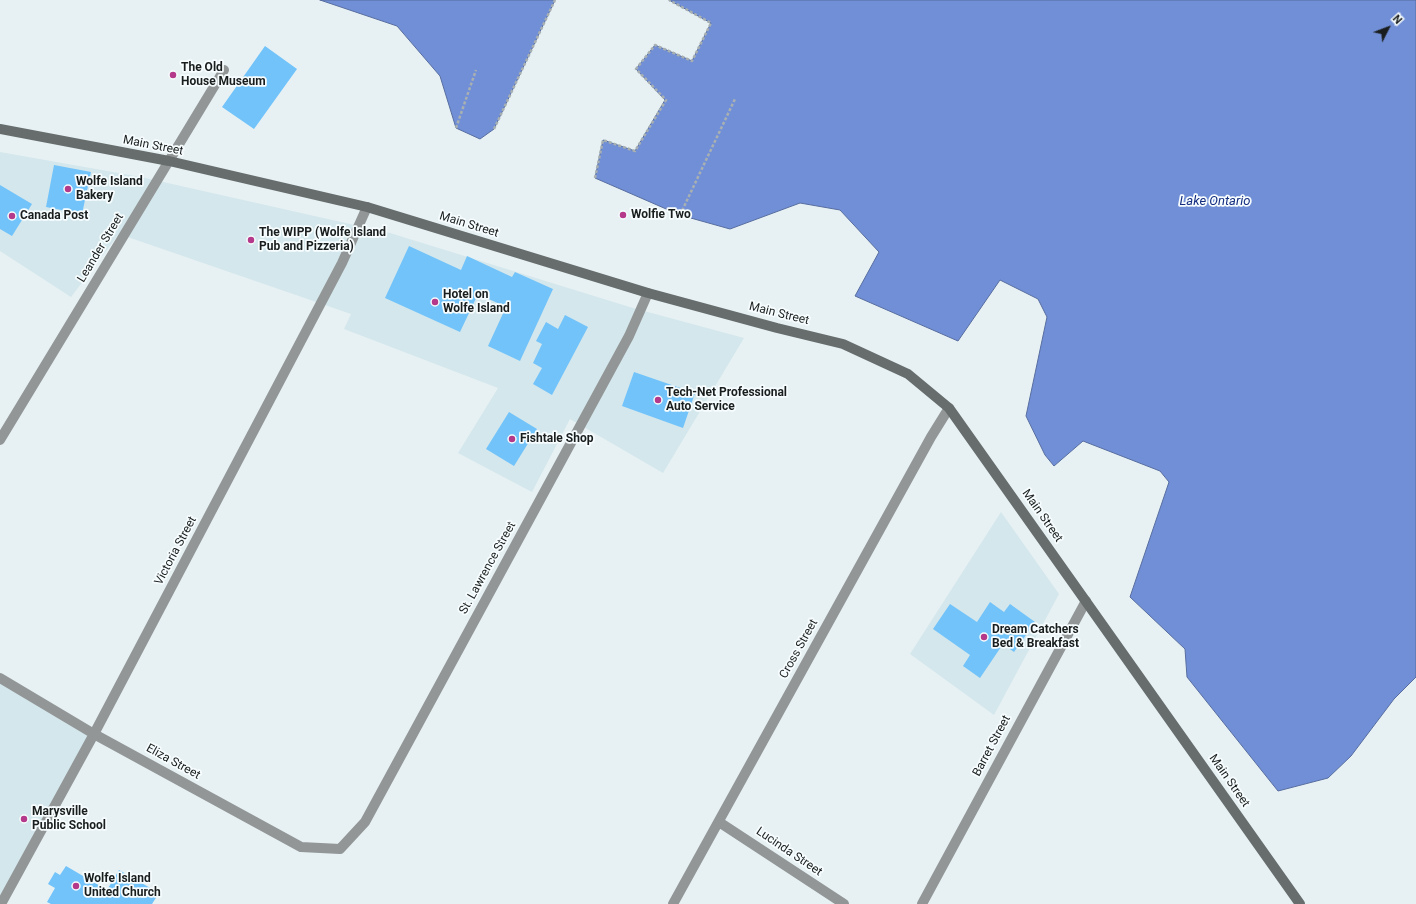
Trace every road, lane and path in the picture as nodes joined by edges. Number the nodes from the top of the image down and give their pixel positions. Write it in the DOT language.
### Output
graph roads {
  1 [pos="555,0"];
  2 [pos="669,0"];
  3 [pos="224,70"];
  4 [pos="476,70"];
  5 [pos="735,99"];
  6 [pos="456,128"];
  7 [pos="0,129"];
  8 [pos="494,129"];
  9 [pos="169,162"];
  10 [pos="595,178"];
  11 [pos="367,208"];
  12 [pos="680,216"];
  13 [pos="648,292"];
  14 [pos="949,408"];
  15 [pos="0,440"];
  16 [pos="1086,601"];
  17 [pos="0,678"];
  18 [pos="94,734"];
  19 [pos="719,822"];
  20 [pos="340,849"];
  21 [pos="1,904"];
  22 [pos="673,904"];
  23 [pos="844,904"];
  24 [pos="922,904"];
  25 [pos="1300,904"];
  1 -- 8 [label="path"];
  2 -- 10 [label="path"];
  3 -- 9 [label="street, Leander Street"];
  4 -- 6 [label="path"];
  5 -- 12 [label="path"];
  7 -- 9 [label="main road, Main Street"];
  9 -- 11 [label="main road, Main Street"];
  9 -- 15 [label="street, Leander Street"];
  11 -- 13 [label="main road, Main Street"];
  11 -- 18 [label="street, Victoria Street"];
  13 -- 14 [label="main road, Main Street"];
  13 -- 20 [label="street, St. Lawrence Street"];
  14 -- 16 [label="main road, Main Street"];
  14 -- 19 [label="street, Cross Street"];
  16 -- 24 [label="street, Barret Street"];
  16 -- 25 [label="main road, Main Street"];
  17 -- 18 [label="street, Eliza Street"];
  18 -- 20 [label="street, Eliza Street"];
  18 -- 21 [label="street, Victoria Street"];
  19 -- 22 [label="street, Cross Street"];
  19 -- 23 [label="street, Lucinda Street"];
}
